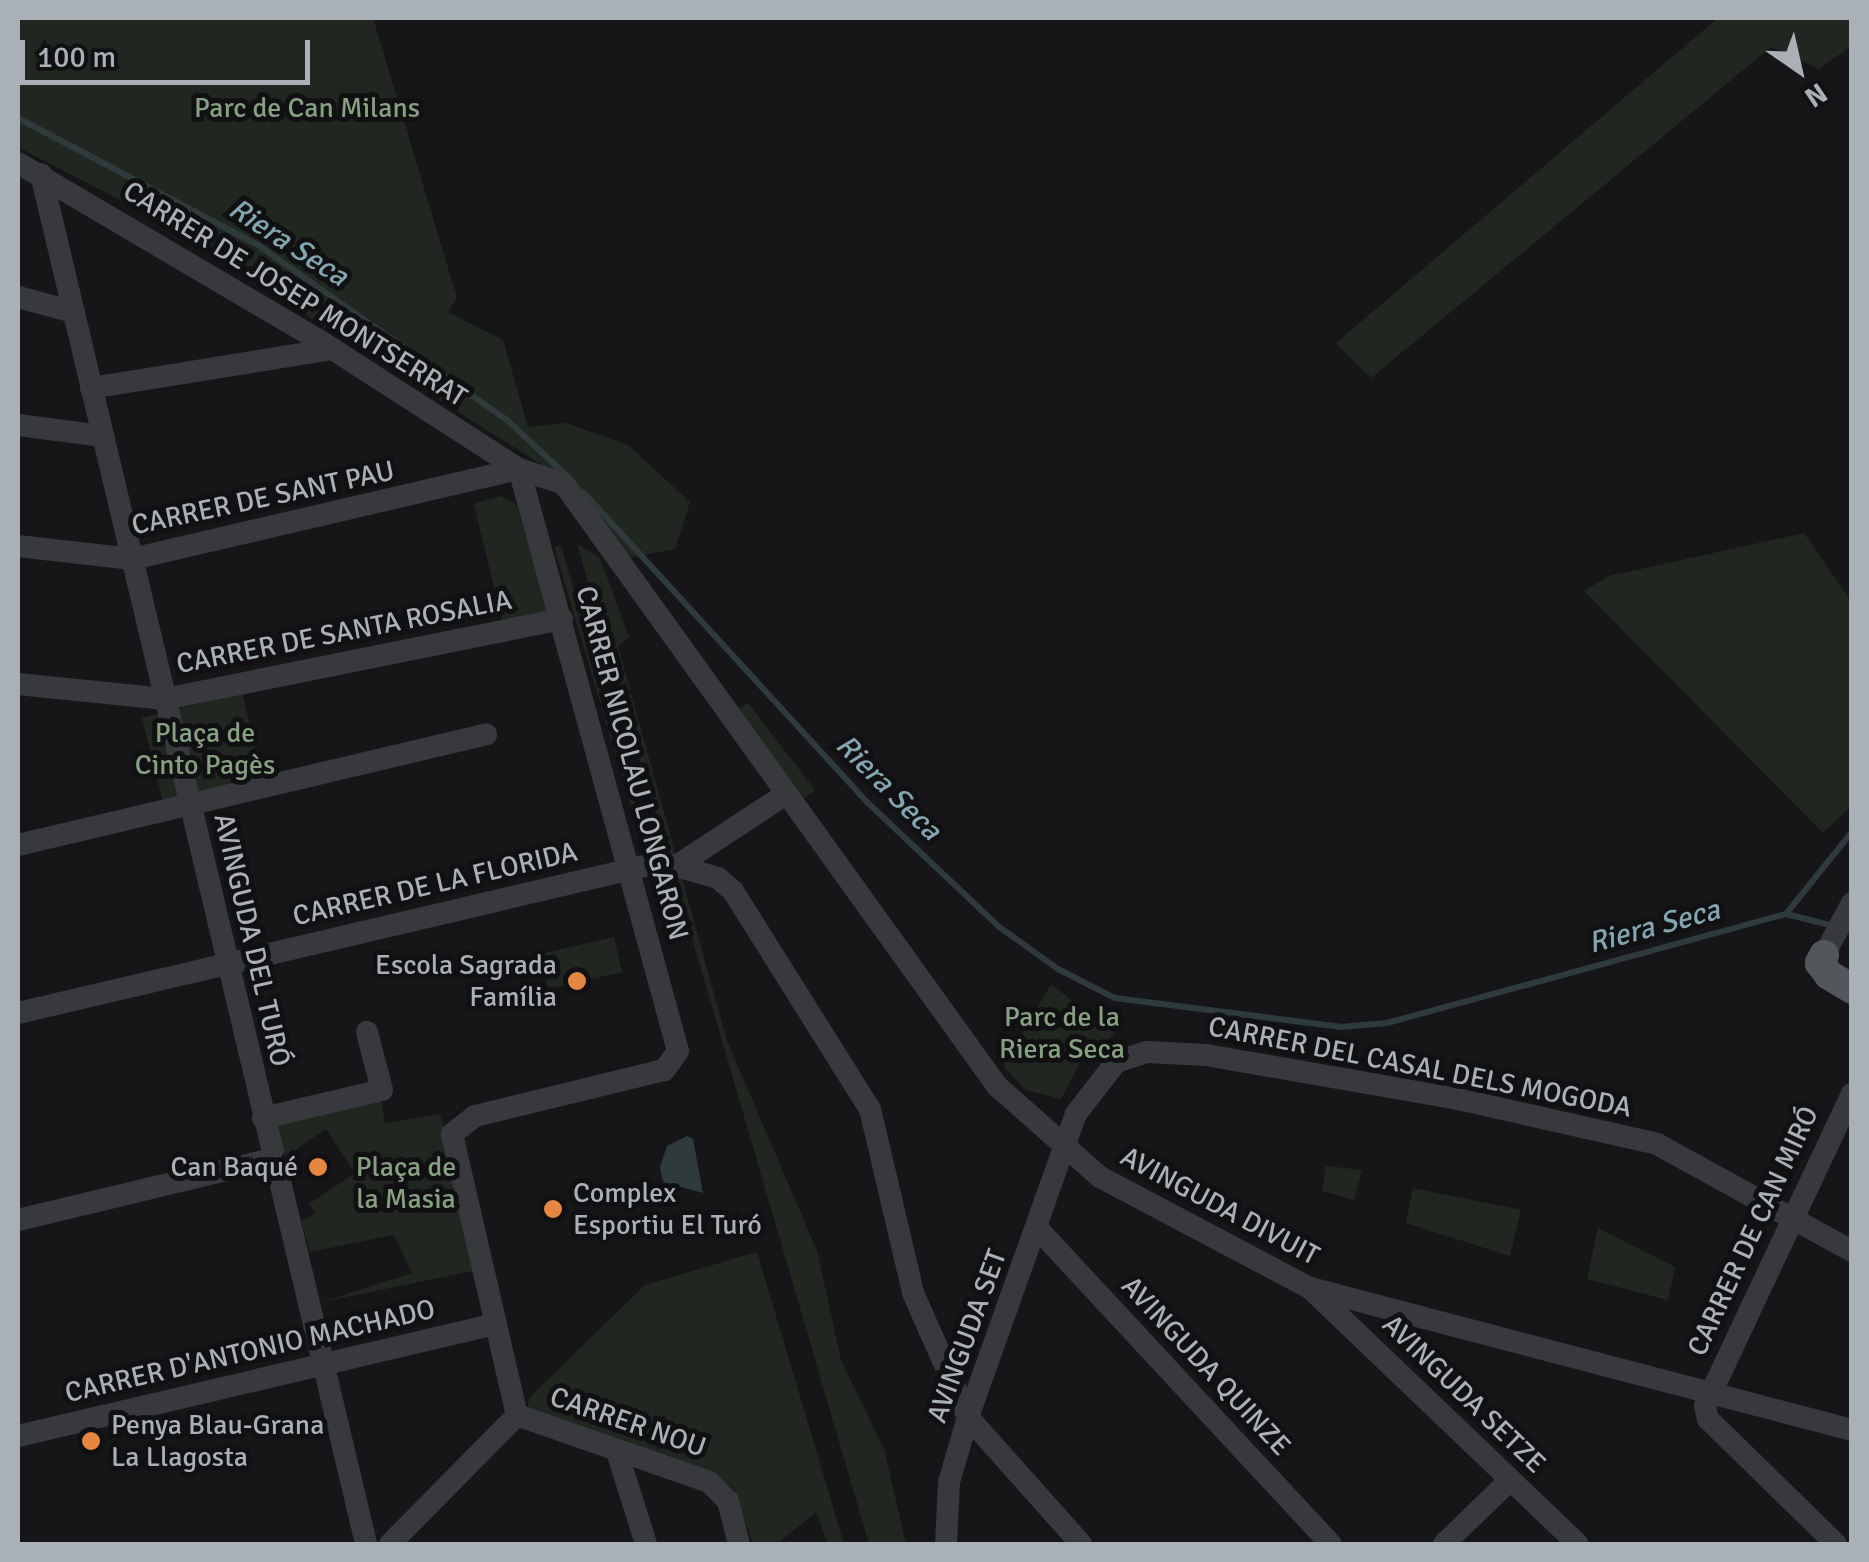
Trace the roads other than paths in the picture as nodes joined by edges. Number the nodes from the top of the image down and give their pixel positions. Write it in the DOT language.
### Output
graph roads {
  1 [pos="18,163"];
  2 [pos="41,174"];
  3 [pos="18,297"];
  4 [pos="74,312"];
  5 [pos="333,349"];
  6 [pos="92,388"];
  7 [pos="18,425"];
  8 [pos="103,436"];
  9 [pos="530,472"];
  10 [pos="18,546"];
  11 [pos="132,559"];
  12 [pos="562,619"];
  13 [pos="18,684"];
  14 [pos="164,699"];
  15 [pos="486,734"];
  16 [pos="786,794"];
  17 [pos="190,807"];
  18 [pos="18,846"];
  19 [pos="681,864"];
  20 [pos="633,868"];
  21 [pos="1852,903"];
  22 [pos="1824,955"];
  23 [pos="227,964"];
  24 [pos="1852,989"];
  25 [pos="18,1013"];
  26 [pos="367,1032"];
  27 [pos="1852,1094"];
  28 [pos="264,1118"];
  29 [pos="1064,1151"];
  30 [pos="272,1160"];
  31 [pos="1792,1218"];
  32 [pos="18,1220"];
  33 [pos="1038,1229"];
  34 [pos="1852,1251"];
  35 [pos="1310,1288"];
  36 [pos="496,1324"];
  37 [pos="323,1366"];
  38 [pos="1708,1394"];
  39 [pos="516,1415"];
  40 [pos="968,1417"];
  41 [pos="1852,1430"];
  42 [pos="18,1436"];
  43 [pos="618,1455"];
  44 [pos="1510,1480"];
  45 [pos="366,1544"];
  46 [pos="390,1544"];
  47 [pos="646,1544"];
  48 [pos="739,1544"];
  49 [pos="946,1544"];
  50 [pos="1081,1544"];
  51 [pos="1330,1544"];
  52 [pos="1444,1544"];
  53 [pos="1578,1544"];
  54 [pos="1836,1544"];
  1 -- 2 [label="street, CARRER DE JOSEP MONTSERRAT"];
  2 -- 4 [label="street, AVINGUDA DEL TURÓ"];
  2 -- 5 [label="street, CARRER DE JOSEP MONTSERRAT"];
  3 -- 4 [label="street"];
  4 -- 6 [label="street, AVINGUDA DEL TURÓ"];
  5 -- 6 [label="street"];
  5 -- 9 [label="street, CARRER DE JOSEP MONTSERRAT"];
  6 -- 8 [label="street, AVINGUDA DEL TURÓ"];
  7 -- 8 [label="street"];
  8 -- 11 [label="street, AVINGUDA DEL TURÓ"];
  9 -- 11 [label="street, CARRER DE SANT PAU"];
  9 -- 12 [label="street, CARRER NICOLAU LONGARON"];
  9 -- 16 [label="street, CARRER DE JOSEP MONTSERRAT"];
  10 -- 11 [label="street, CARRER DE SANT PAU"];
  11 -- 14 [label="street, AVINGUDA DEL TURÓ"];
  12 -- 14 [label="street, CARRER DE SANTA ROSALIA"];
  12 -- 20 [label="street, CARRER NICOLAU LONGARON"];
  13 -- 14 [label="street, CARRER DE SANTA ROSALIA"];
  14 -- 17 [label="street, AVINGUDA DEL TURÓ"];
  15 -- 17 [label="street"];
  16 -- 19 [label="street"];
  16 -- 29 [label="street, AVINGUDA DIVUIT"];
  17 -- 18 [label="street"];
  17 -- 23 [label="street, AVINGUDA DEL TURÓ"];
  19 -- 20 [label="street, CARRER DE LA FLORIDA"];
  19 -- 40 [label="street"];
  20 -- 23 [label="street, CARRER DE LA FLORIDA"];
  20 -- 36 [label="street, CARRER NICOLAU LONGARON"];
  21 -- 22 [label="street"];
  22 -- 24 [label="main road"];
  23 -- 25 [label="street, CARRER DE LA FLORIDA"];
  23 -- 28 [label="street, AVINGUDA DEL TURÓ"];
  26 -- 28 [label="street"];
  27 -- 31 [label="street, CARRER DE CAN MIRÓ"];
  28 -- 30 [label="street, AVINGUDA DEL TURÓ"];
  29 -- 31 [label="street, CARRER DEL CASAL DELS MOGODA"];
  29 -- 33 [label="street, AVINGUDA SET"];
  29 -- 35 [label="street, AVINGUDA DIVUIT"];
  30 -- 32 [label="street"];
  30 -- 37 [label="street, AVINGUDA DEL TURÓ"];
  31 -- 34 [label="street, CARRER DEL CASAL DELS MOGODA"];
  31 -- 38 [label="street, CARRER DE CAN MIRÓ"];
  33 -- 40 [label="street, AVINGUDA SET"];
  33 -- 51 [label="street, AVINGUDA QUINZE"];
  35 -- 38 [label="street, AVINGUDA DIVUIT"];
  35 -- 44 [label="street, AVINGUDA SETZE"];
  36 -- 37 [label="street, CARRER D'ANTONIO MACHADO"];
  36 -- 39 [label="street"];
  37 -- 42 [label="street, CARRER D'ANTONIO MACHADO"];
  37 -- 45 [label="street, AVINGUDA DEL TURÓ"];
  38 -- 41 [label="street, AVINGUDA DIVUIT"];
  38 -- 54 [label="street"];
  39 -- 43 [label="street, CARRER NOU"];
  39 -- 46 [label="street"];
  40 -- 49 [label="street, AVINGUDA SET"];
  40 -- 50 [label="street"];
  43 -- 47 [label="street"];
  43 -- 48 [label="street, CARRER NOU"];
  44 -- 52 [label="street"];
  44 -- 53 [label="street, AVINGUDA SETZE"];
}
